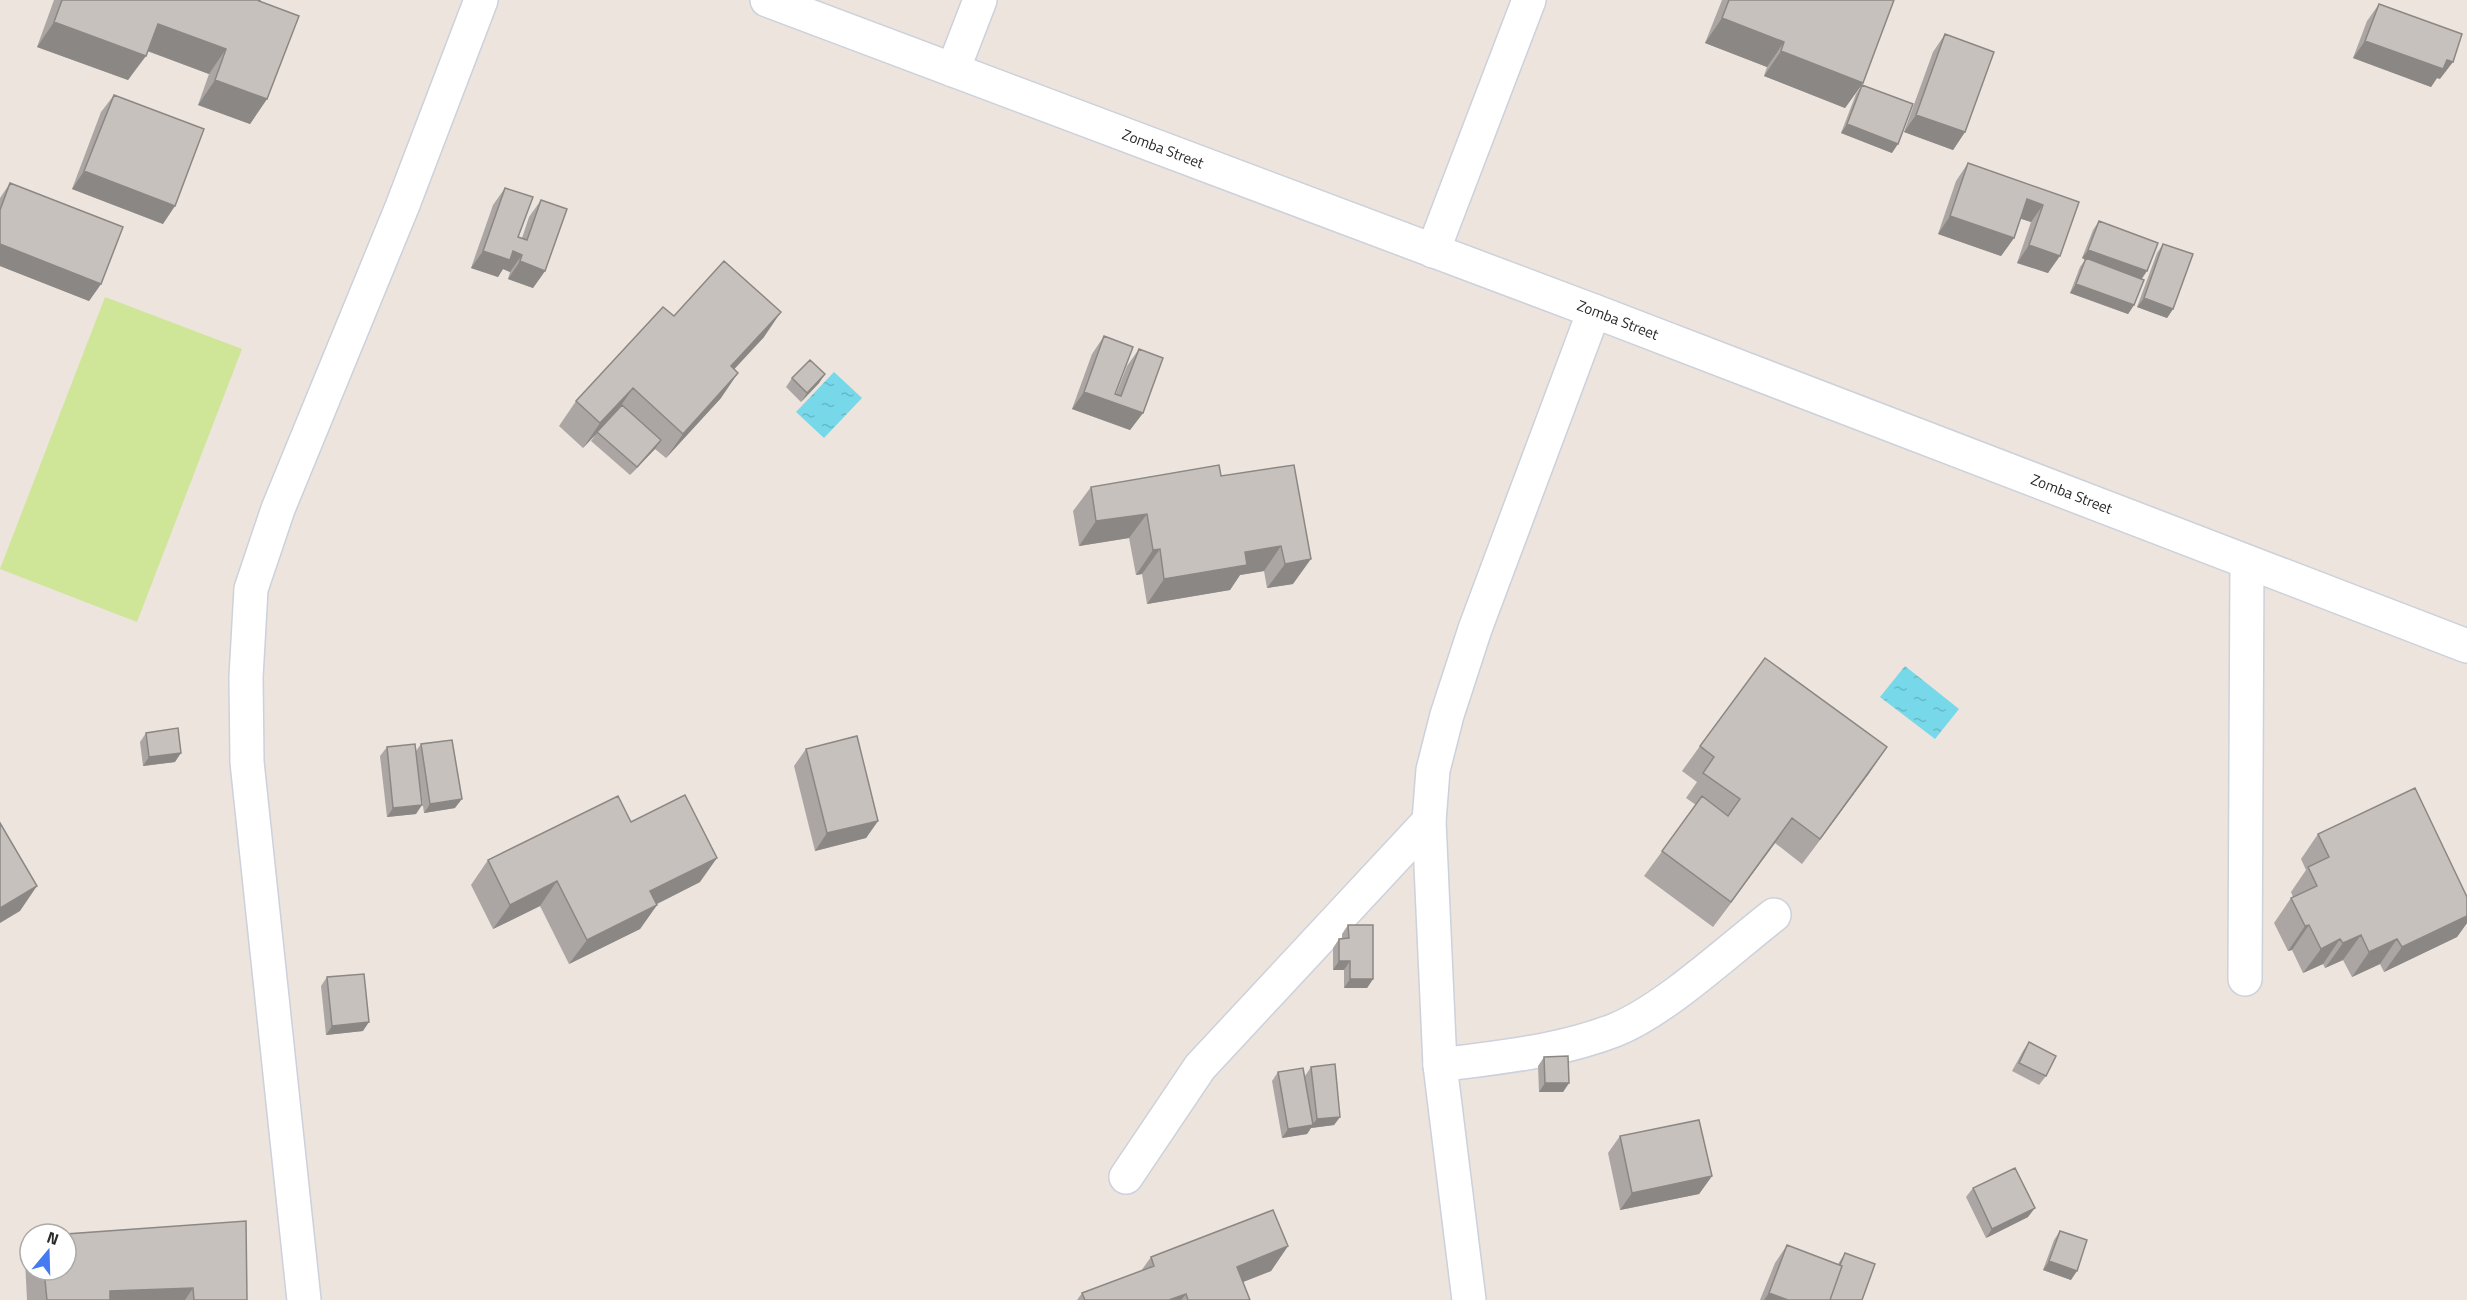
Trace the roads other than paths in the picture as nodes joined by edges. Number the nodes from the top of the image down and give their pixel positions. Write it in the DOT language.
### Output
graph roads {
  1 [pos="481,0"];
  2 [pos="767,0"];
  3 [pos="980,0"];
  4 [pos="1529,0"];
  5 [pos="953,70"];
  6 [pos="1433,251"];
  7 [pos="1594,311"];
  8 [pos="2247,562"];
  9 [pos="2467,646"];
  10 [pos="1429,821"];
  11 [pos="1774,915"];
  12 [pos="2245,979"];
  13 [pos="1440,1065"];
  14 [pos="1126,1177"];
  15 [pos="304,1300"];
  16 [pos="1469,1300"];
  1 -- 15 [label="street"];
  2 -- 5 [label="street, Zomba Street"];
  3 -- 5 [label="street"];
  4 -- 6 [label="street"];
  5 -- 6 [label="street, Zomba Street"];
  6 -- 7 [label="street, Zomba Street"];
  7 -- 8 [label="street, Zomba Street"];
  7 -- 10 [label="street"];
  8 -- 9 [label="street, Zomba Street"];
  8 -- 12 [label="street"];
  10 -- 13 [label="street"];
  10 -- 14 [label="street"];
  11 -- 13 [label="street"];
  13 -- 16 [label="street"];
}
